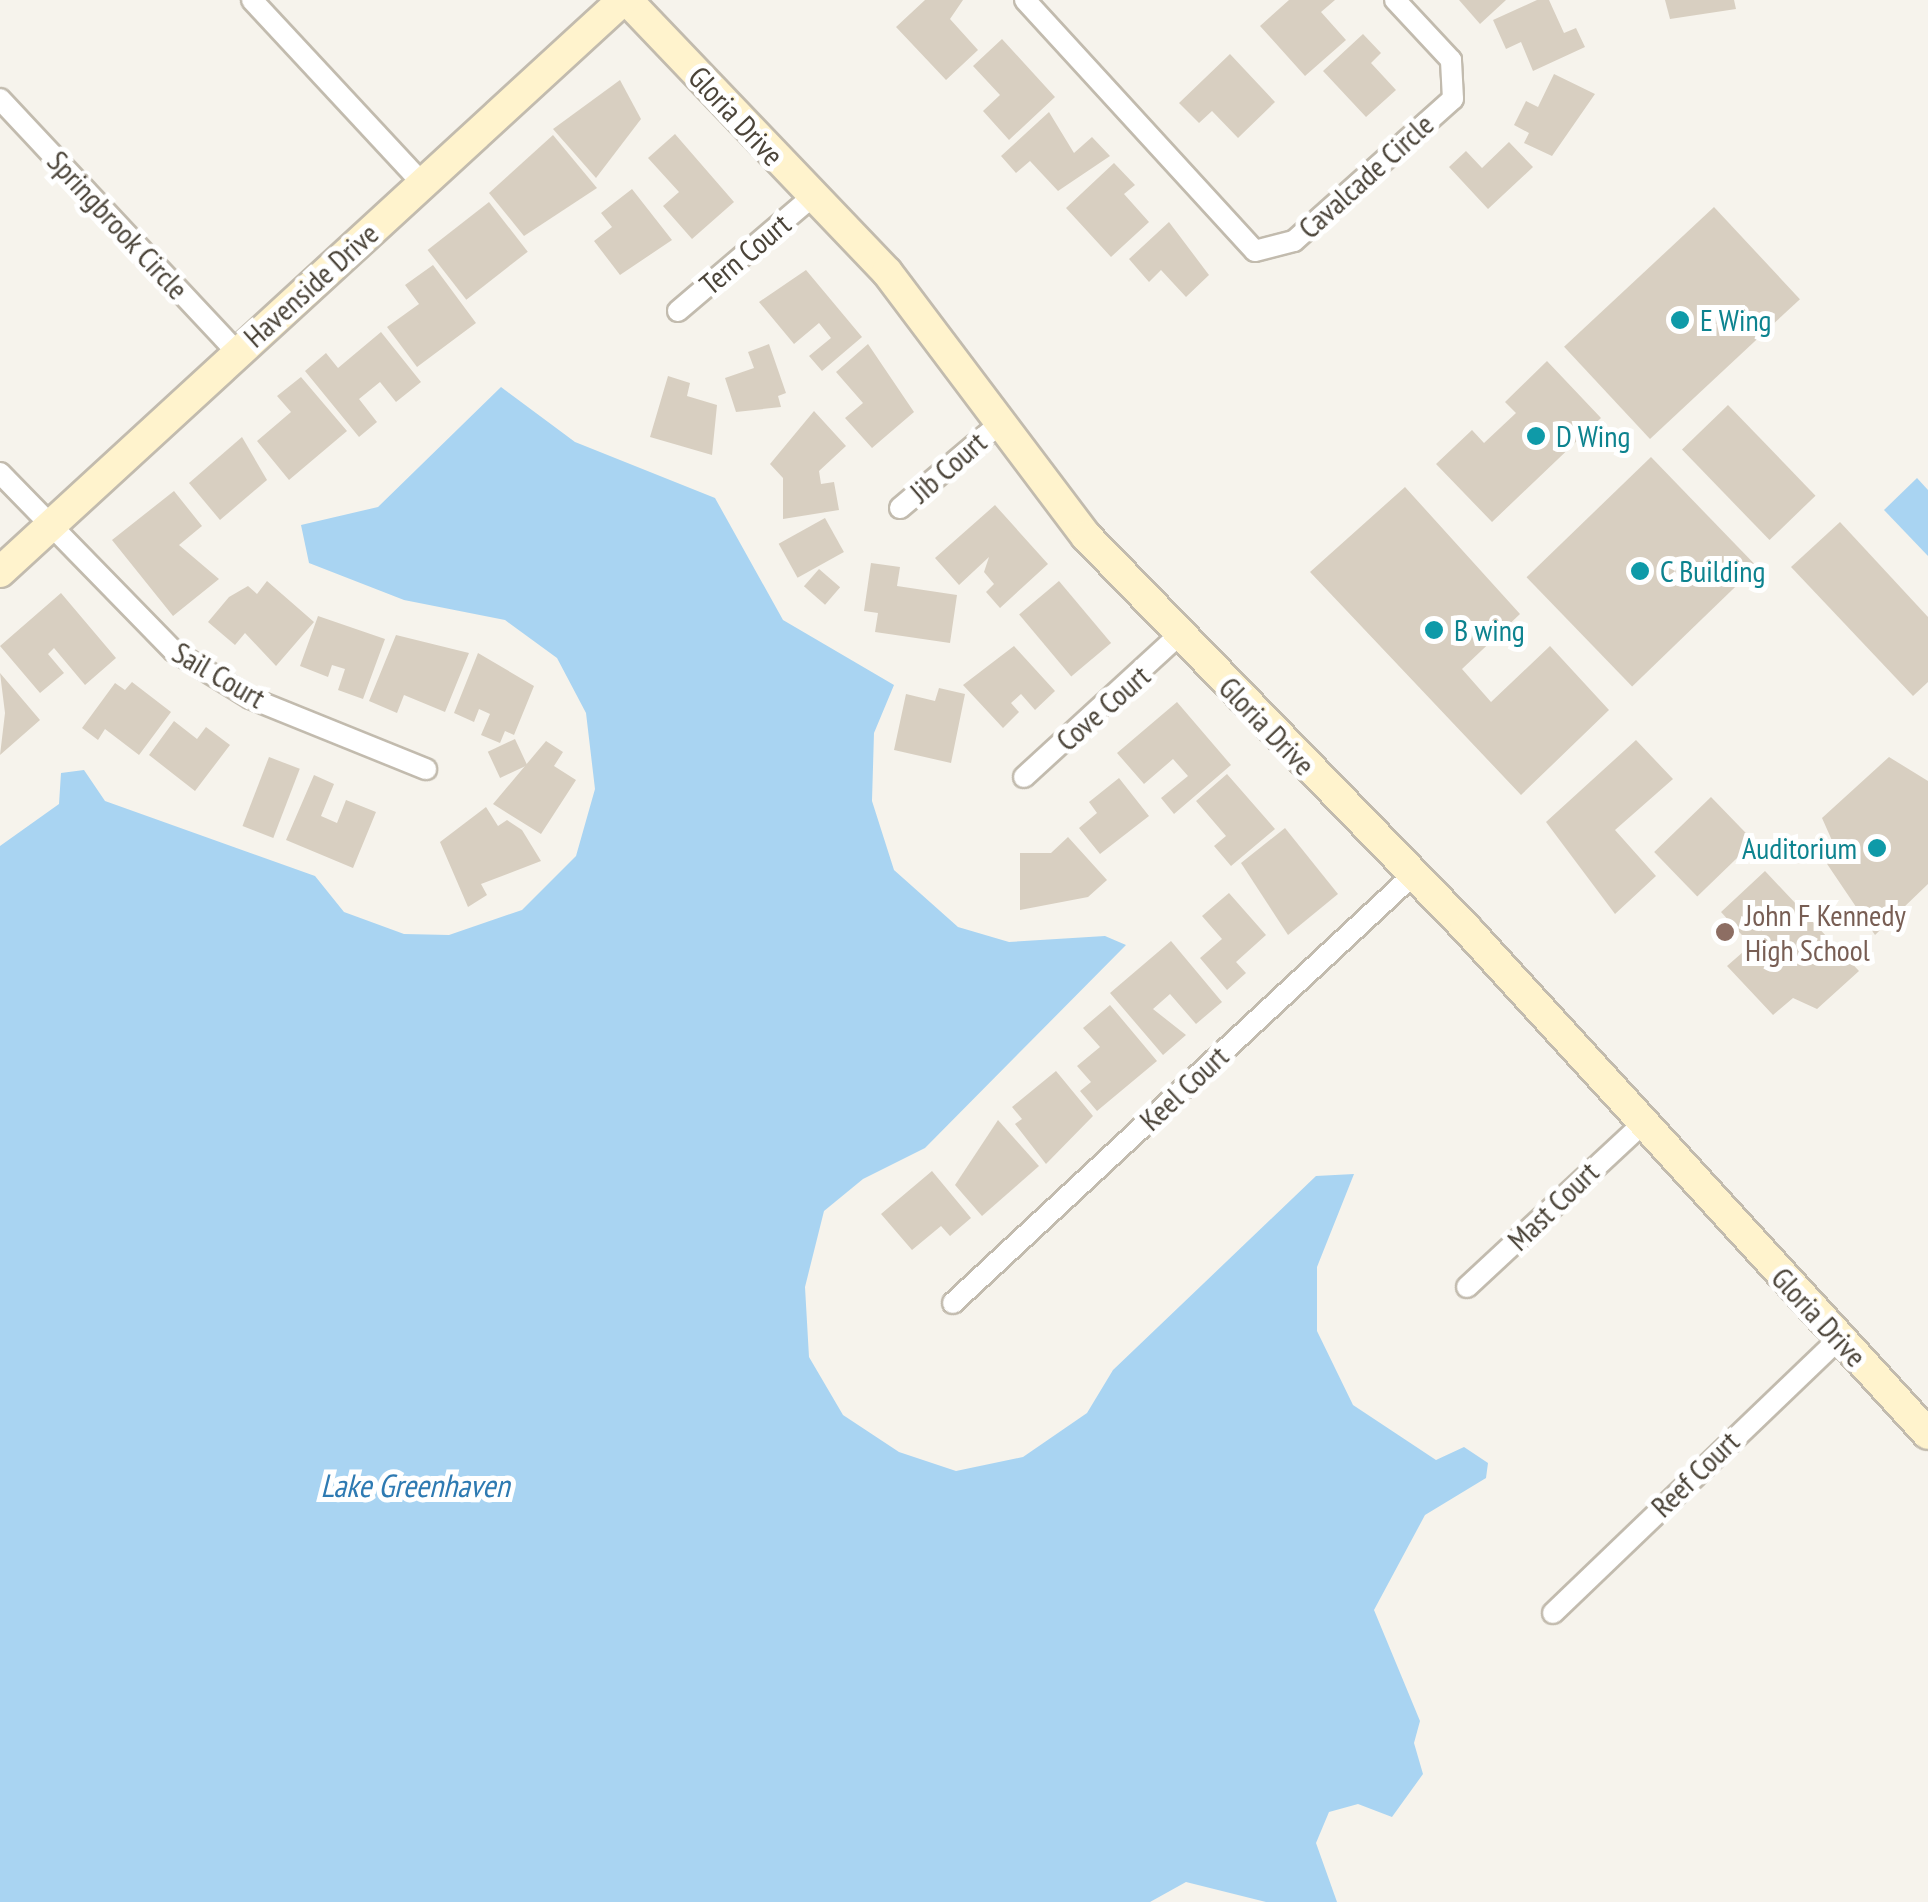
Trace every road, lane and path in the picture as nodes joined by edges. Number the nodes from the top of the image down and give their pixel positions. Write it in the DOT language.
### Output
graph roads {
  1 [pos="252,0"];
  2 [pos="625,0"];
  3 [pos="1026,0"];
  4 [pos="1395,0"];
  5 [pos="0,99"];
  6 [pos="424,185"];
  7 [pos="812,197"];
  8 [pos="678,311"];
  9 [pos="236,351"];
  10 [pos="996,426"];
  11 [pos="0,473"];
  12 [pos="900,508"];
  13 [pos="50,526"];
  14 [pos="0,572"];
  15 [pos="1179,635"];
  16 [pos="426,769"];
  17 [pos="1024,777"];
  18 [pos="1414,874"];
  19 [pos="1640,1126"];
  20 [pos="1467,1288"];
  21 [pos="953,1303"];
  22 [pos="1839,1340"];
  23 [pos="1928,1434"];
  24 [pos="1553,1613"];
  1 -- 6 [label="street"];
  2 -- 6 [label="street, Havenside Drive"];
  2 -- 7 [label="street, Gloria Drive"];
  3 -- 4 [label="street, Cavalcade Circle"];
  5 -- 9 [label="street, Springbrook Circle"];
  6 -- 9 [label="street, Havenside Drive"];
  7 -- 8 [label="street, Tern Court"];
  7 -- 10 [label="street, Gloria Drive"];
  9 -- 13 [label="street, Havenside Drive"];
  10 -- 12 [label="street, Jib Court"];
  10 -- 15 [label="street, Gloria Drive"];
  11 -- 13 [label="street, Sail Court"];
  13 -- 14 [label="street, Havenside Drive"];
  13 -- 16 [label="street, Sail Court"];
  15 -- 17 [label="street, Cove Court"];
  15 -- 18 [label="street, Gloria Drive"];
  18 -- 19 [label="street, Gloria Drive"];
  18 -- 21 [label="street, Keel Court"];
  19 -- 20 [label="street, Mast Court"];
  19 -- 22 [label="street, Gloria Drive"];
  22 -- 23 [label="street, Gloria Drive"];
  22 -- 24 [label="street, Reef Court"];
}
